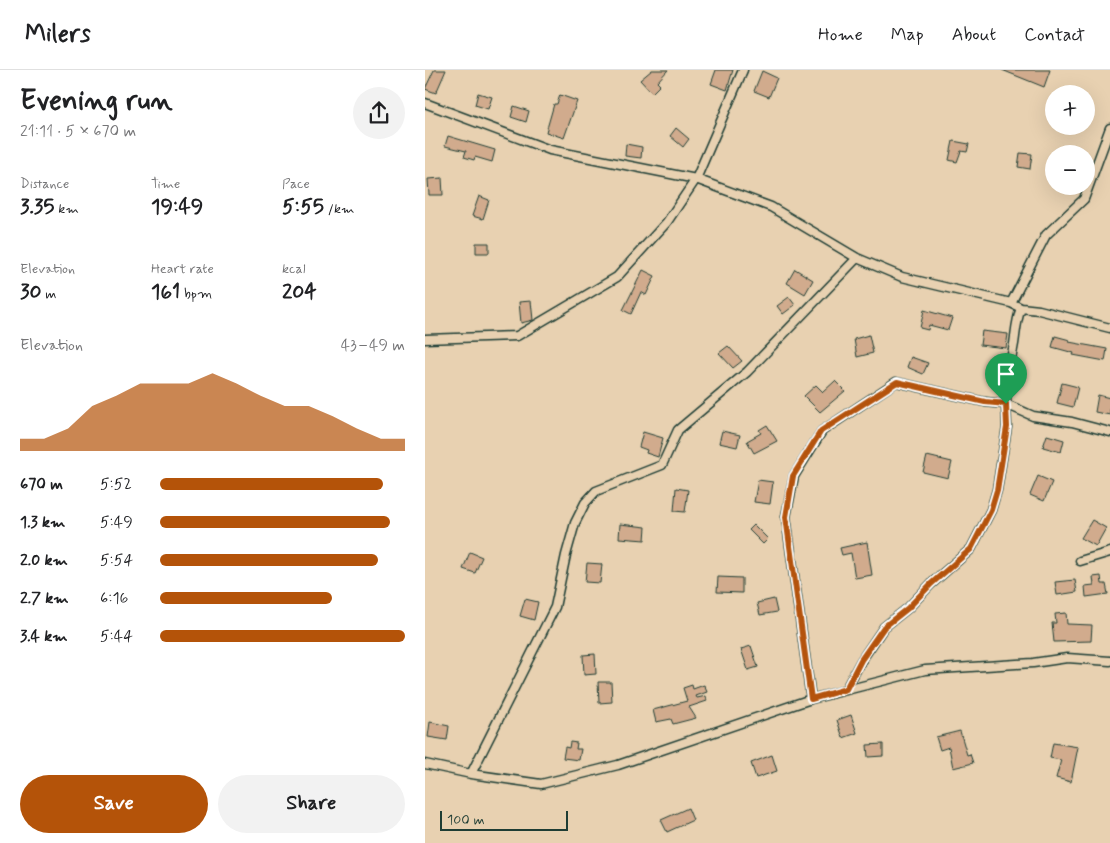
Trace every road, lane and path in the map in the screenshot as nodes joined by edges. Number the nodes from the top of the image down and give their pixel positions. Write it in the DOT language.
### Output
graph roads {
  1 [pos="743,70"];
  2 [pos="425,103"];
  3 [pos="1110,128"];
  4 [pos="696,179"];
  5 [pos="857,258"];
  6 [pos="1011,303"];
  7 [pos="1021,308"];
  8 [pos="1110,328"];
  9 [pos="425,339"];
  10 [pos="1006,404"];
  11 [pos="1110,432"];
  12 [pos="1110,552"];
  13 [pos="1080,561"];
  14 [pos="1110,661"];
  15 [pos="846,689"];
  16 [pos="811,699"];
  17 [pos="425,764"];
  18 [pos="471,774"];
  1 -- 4 [label="street"];
  2 -- 4 [label="street"];
  3 -- 6 [label="street"];
  4 -- 5 [label="street"];
  4 -- 9 [label="street"];
  5 -- 6 [label="street"];
  5 -- 18 [label="street"];
  6 -- 7 [label="street"];
  7 -- 8 [label="street"];
  7 -- 10 [label="street"];
  10 -- 11 [label="street"];
  10 -- 15 [label="street"];
  10 -- 16 [label="street"];
  12 -- 13 [label="street"];
  14 -- 15 [label="street"];
  15 -- 16 [label="street"];
  16 -- 18 [label="street"];
  17 -- 18 [label="street"];
}
